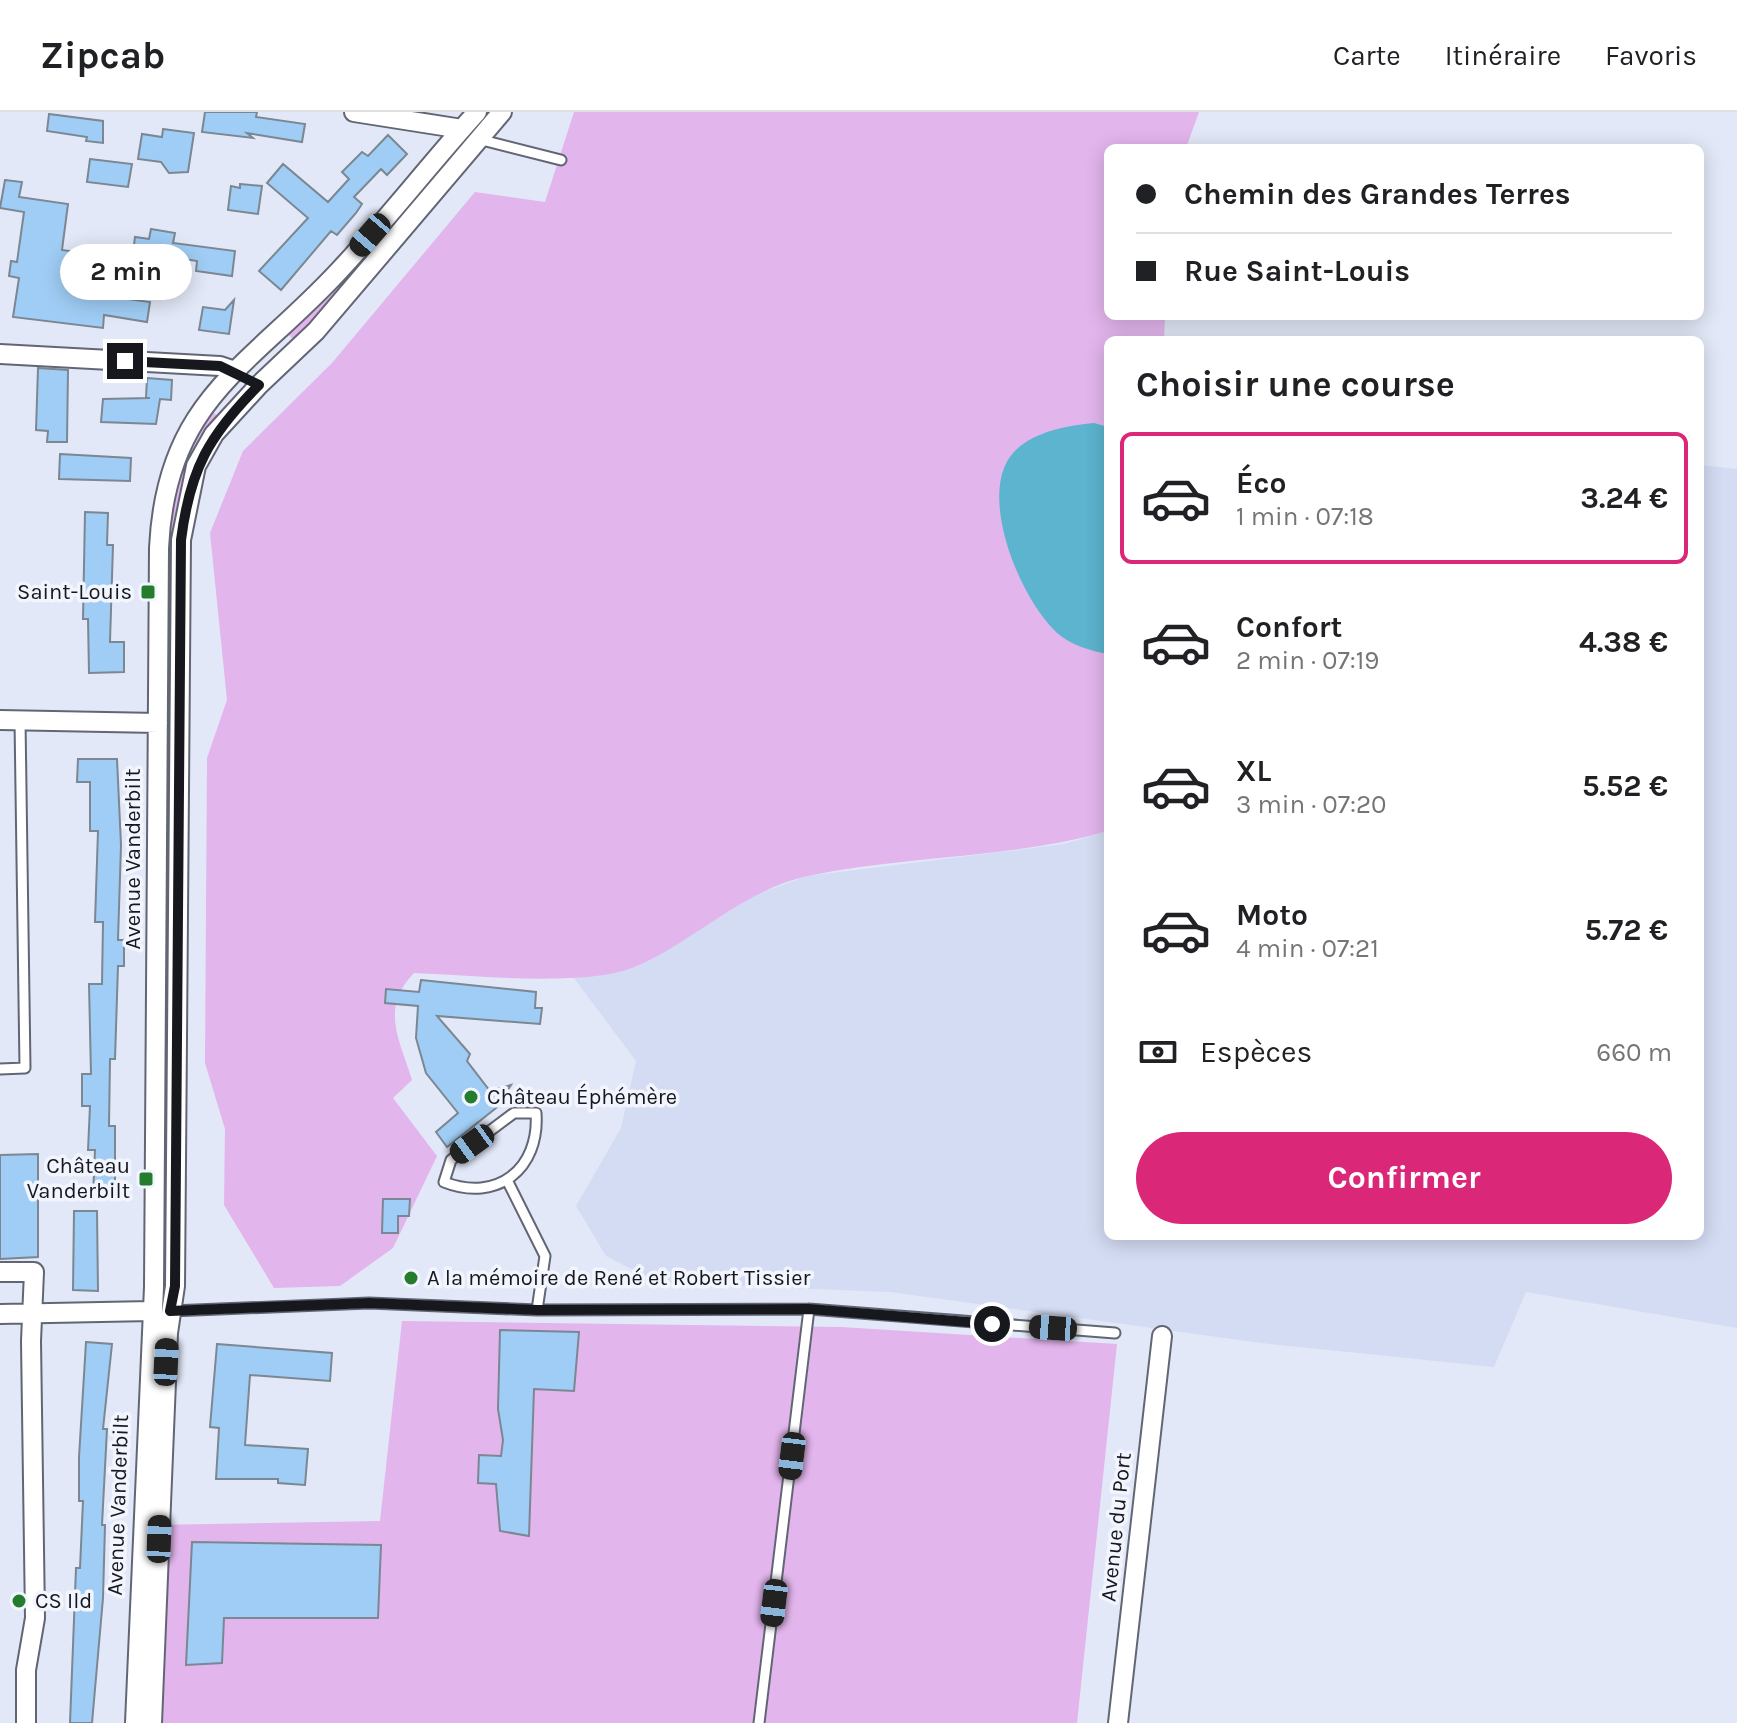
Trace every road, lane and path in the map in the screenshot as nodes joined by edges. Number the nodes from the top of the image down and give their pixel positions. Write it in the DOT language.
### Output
graph roads {
  1 [pos="354,112"];
  2 [pos="477,112"];
  3 [pos="502,112"];
  4 [pos="462,129"];
  5 [pos="478,140"];
  6 [pos="561,160"];
  7 [pos="0,354"];
  8 [pos="235,371"];
  9 [pos="259,385"];
  10 [pos="0,720"];
  11 [pos="20,720"];
  12 [pos="158,723"];
  13 [pos="179,723"];
  14 [pos="0,1069"];
  15 [pos="507,1180"];
  16 [pos="0,1272"];
  17 [pos="32,1304"];
  18 [pos="809,1309"];
  19 [pos="537,1310"];
  20 [pos="161,1311"];
  21 [pos="0,1314"];
  22 [pos="1115,1333"];
  23 [pos="1162,1336"];
  24 [pos="26,1723"];
  25 [pos="135,1723"];
  26 [pos="152,1723"];
  27 [pos="759,1723"];
  28 [pos="1118,1723"];
  1 -- 4 [label="street"];
  2 -- 4 [label="street, Avenue Vanderbilt"];
  3 -- 5 [label="street, Avenue Vanderbilt"];
  4 -- 5 [label="lane"];
  4 -- 8 [label="street, Avenue Vanderbilt"];
  5 -- 6 [label="lane"];
  5 -- 9 [label="street, Avenue Vanderbilt"];
  7 -- 8 [label="street"];
  8 -- 9 [label="lane"];
  8 -- 12 [label="street, Avenue Vanderbilt"];
  9 -- 13 [label="street, Avenue Vanderbilt"];
  10 -- 11 [label="street"];
  11 -- 12 [label="street"];
  11 -- 14 [label="lane"];
  12 -- 13 [label="lane"];
  12 -- 20 [label="street, Avenue Vanderbilt"];
  13 -- 20 [label="street, Avenue Vanderbilt"];
  15 -- 15 [label="lane"];
  15 -- 19 [label="lane"];
  16 -- 17 [label="street"];
  17 -- 20 [label="street"];
  17 -- 21 [label="street"];
  17 -- 24 [label="street"];
  18 -- 19 [label="lane"];
  18 -- 22 [label="lane"];
  18 -- 27 [label="lane"];
  19 -- 20 [label="lane"];
  20 -- 25 [label="street, Avenue Vanderbilt"];
  20 -- 26 [label="street, Avenue Vanderbilt"];
  23 -- 28 [label="street, Avenue du Port"];
}
